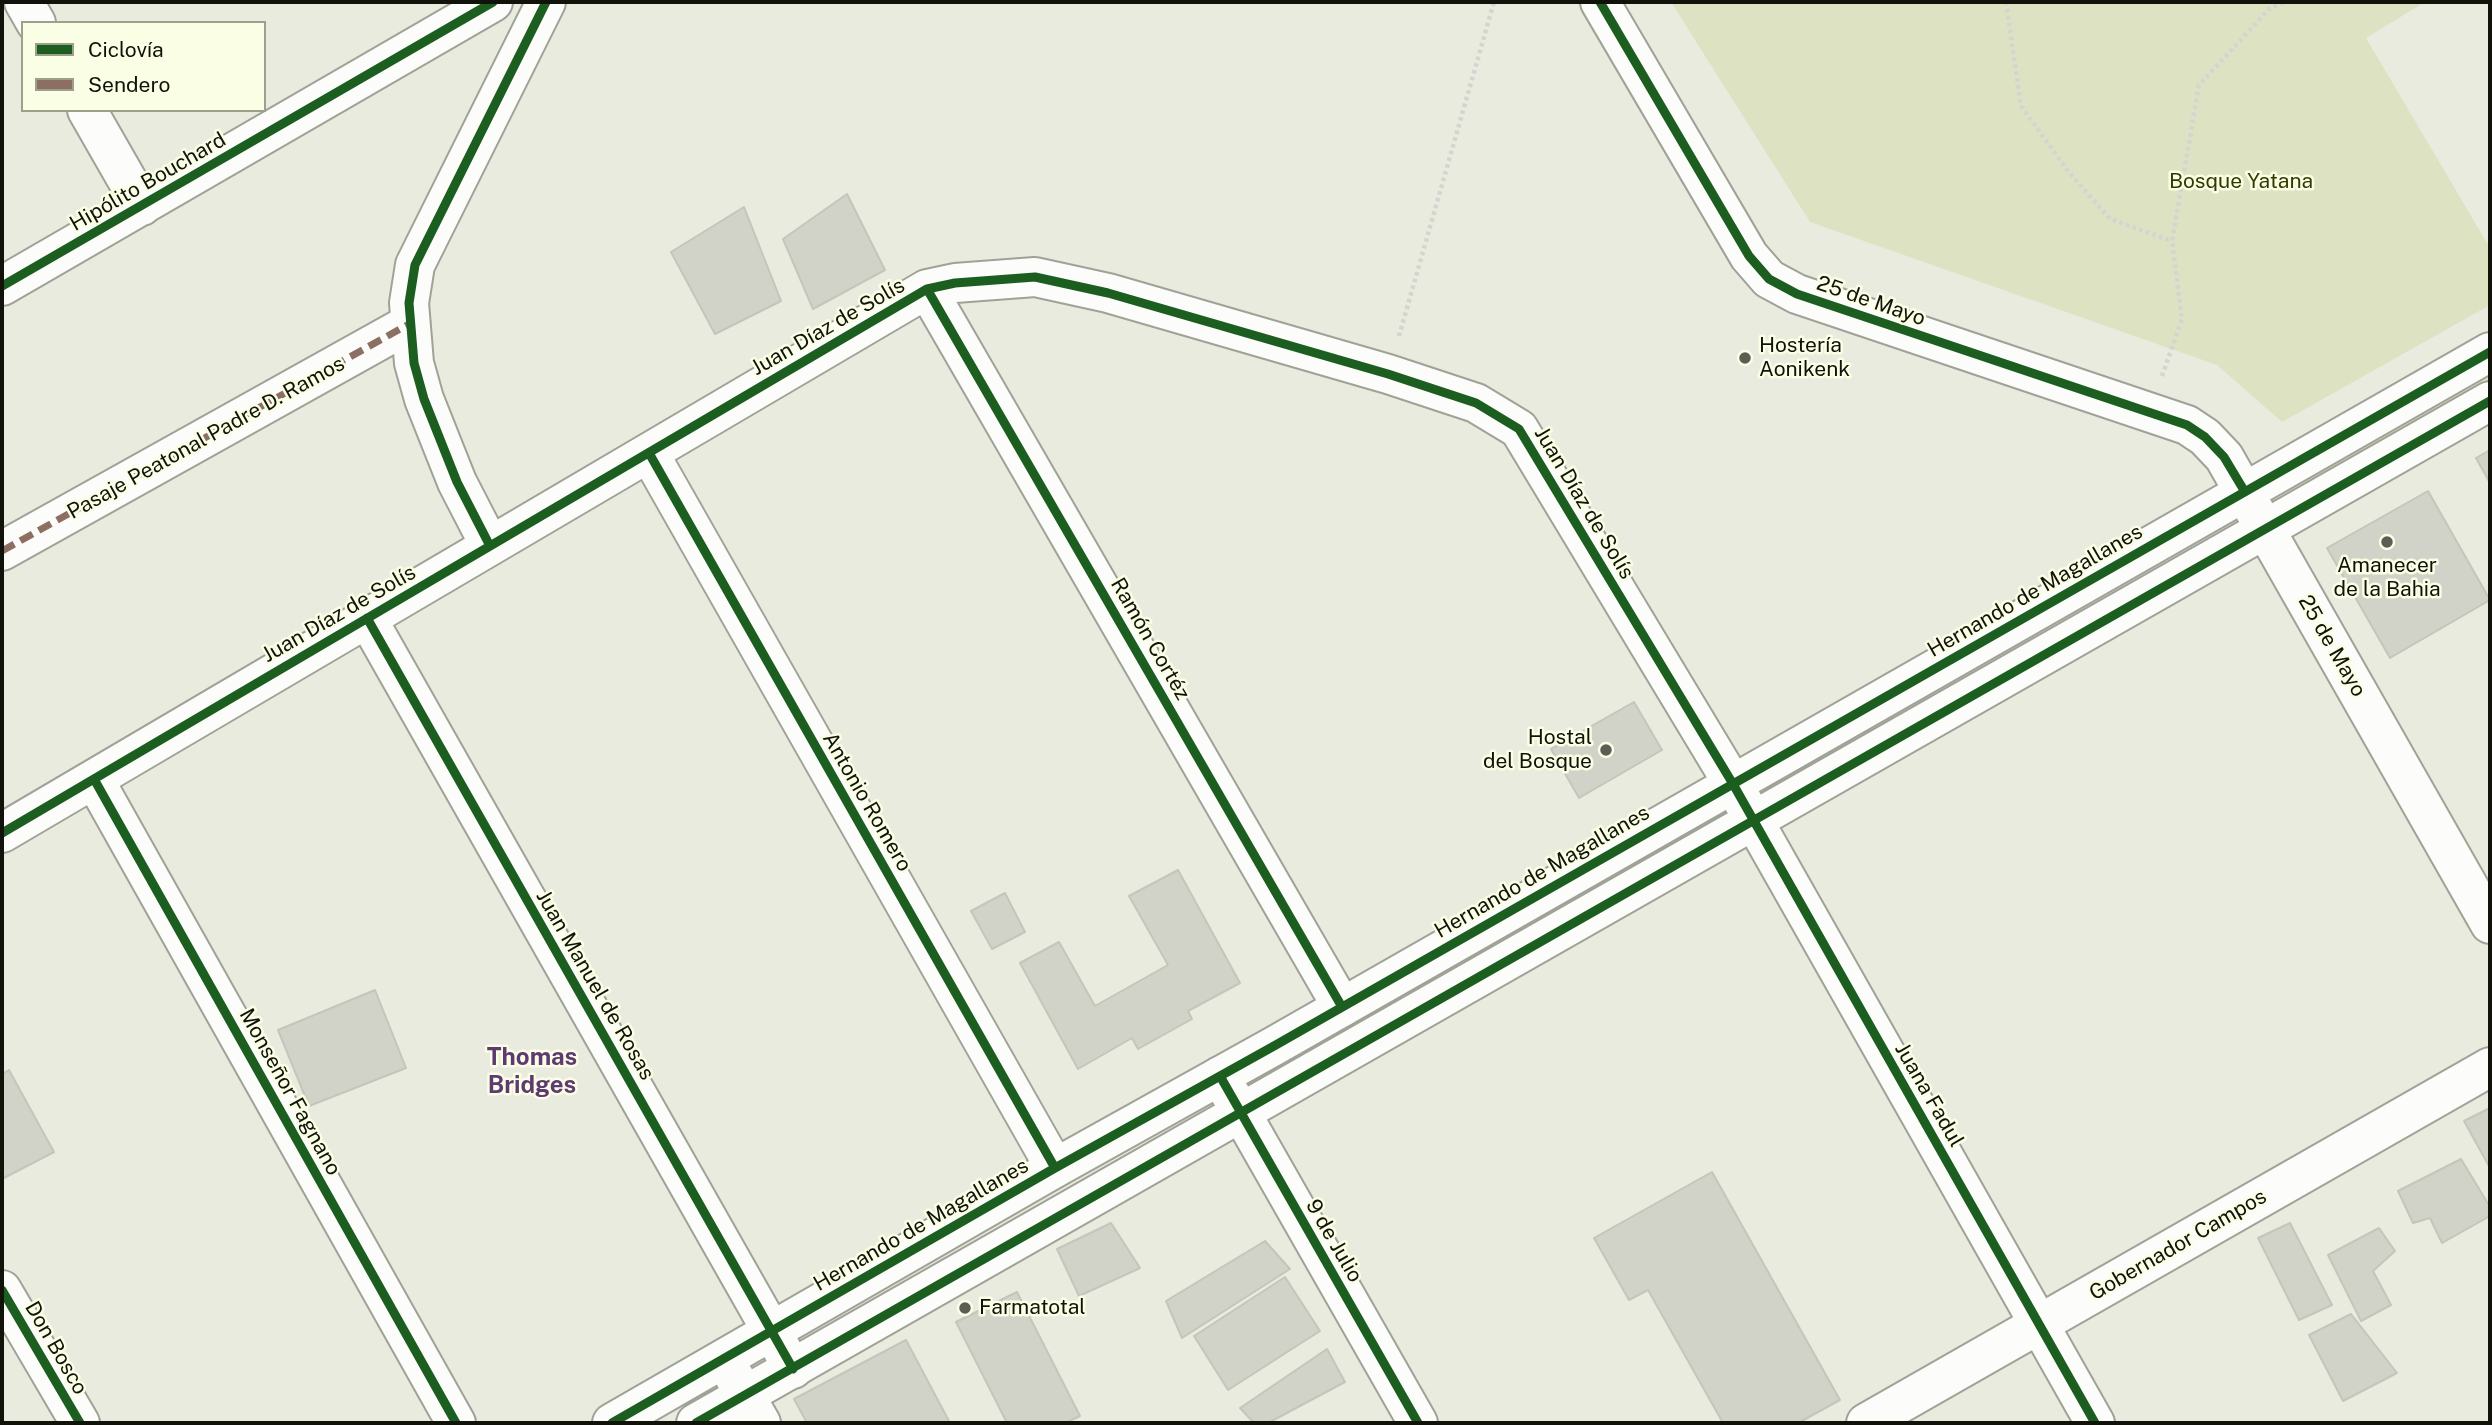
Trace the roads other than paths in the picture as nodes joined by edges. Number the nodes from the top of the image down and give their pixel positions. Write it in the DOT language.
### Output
graph roads {
  1 [pos="24,2"];
  2 [pos="493,2"];
  3 [pos="546,2"];
  4 [pos="1596,4"];
  5 [pos="35,21"];
  6 [pos="88,112"];
  7 [pos="142,206"];
  8 [pos="2,286"];
  9 [pos="927,289"];
  10 [pos="410,324"];
  11 [pos="2490,352"];
  12 [pos="2490,401"];
  13 [pos="649,453"];
  14 [pos="2245,492"];
  15 [pos="2266,529"];
  16 [pos="490,546"];
  17 [pos="2,551"];
  18 [pos="367,618"];
  19 [pos="93,779"];
  20 [pos="1733,784"];
  21 [pos="1754,820"];
  22 [pos="2,832"];
  23 [pos="2490,925"];
  24 [pos="1342,1007"];
  25 [pos="2490,1067"];
  26 [pos="1220,1076"];
  27 [pos="1241,1113"];
  28 [pos="1055,1168"];
  29 [pos="2,1290"];
  30 [pos="2039,1325"];
  31 [pos="772,1332"];
  32 [pos="724,1359"];
  33 [pos="793,1369"];
  34 [pos="753,1409"];
  35 [pos="80,1423"];
  36 [pos="456,1423"];
  37 [pos="611,1423"];
  38 [pos="696,1423"];
  39 [pos="1418,1423"];
  40 [pos="1866,1423"];
  41 [pos="2095,1423"];
  1 -- 5 [label="street"];
  2 -- 7 [label="street, Hipólito Bouchard"];
  3 -- 10 [label="street"];
  4 -- 14 [label="street, 25 de Mayo"];
  6 -- 7 [label="street"];
  7 -- 8 [label="street, Hipólito Bouchard"];
  9 -- 13 [label="street, Juan Díaz de Solís"];
  9 -- 20 [label="street, Juan Díaz de Solís"];
  9 -- 24 [label="street, Ramón Cortéz"];
  10 -- 16 [label="street"];
  10 -- 17 [label="street, Pasaje Peatonal Padre D. Ramos"];
  11 -- 14 [label="street, Hernando de Magallanes"];
  12 -- 15 [label="street"];
  13 -- 16 [label="street, Juan Díaz de Solís"];
  13 -- 28 [label="street, Antonio Romero"];
  14 -- 15 [label="street, 25 de Mayo"];
  14 -- 20 [label="street, Hernando de Magallanes"];
  15 -- 21 [label="street"];
  15 -- 23 [label="street, 25 de Mayo"];
  16 -- 18 [label="street, Juan Díaz de Solís"];
  18 -- 19 [label="street, Juan Díaz de Solís"];
  18 -- 31 [label="street, Juan Manuel de Rosas"];
  19 -- 22 [label="street, Juan Díaz de Solís"];
  19 -- 36 [label="street, Monseñor Fagnano"];
  20 -- 21 [label="street, Juana Fadul"];
  20 -- 24 [label="street, Hernando de Magallanes"];
  21 -- 27 [label="street"];
  21 -- 30 [label="street, Juana Fadul"];
  24 -- 26 [label="street, Hernando de Magallanes"];
  25 -- 30 [label="street, Gobernador Campos"];
  26 -- 27 [label="street, 9 de Julio"];
  26 -- 28 [label="street, Hernando de Magallanes"];
  27 -- 33 [label="street"];
  27 -- 39 [label="street, 9 de Julio"];
  28 -- 31 [label="street, Hernando de Magallanes"];
  29 -- 35 [label="street, Don Bosco"];
  30 -- 40 [label="street, Gobernador Campos"];
  30 -- 41 [label="street, Juana Fadul"];
  31 -- 32 [label="street, Hernando de Magallanes"];
  31 -- 33 [label="street, Juan Manuel de Rosas"];
  32 -- 34 [label="street"];
  32 -- 37 [label="street, Hernando de Magallanes"];
  33 -- 34 [label="street"];
  34 -- 38 [label="street"];
}
